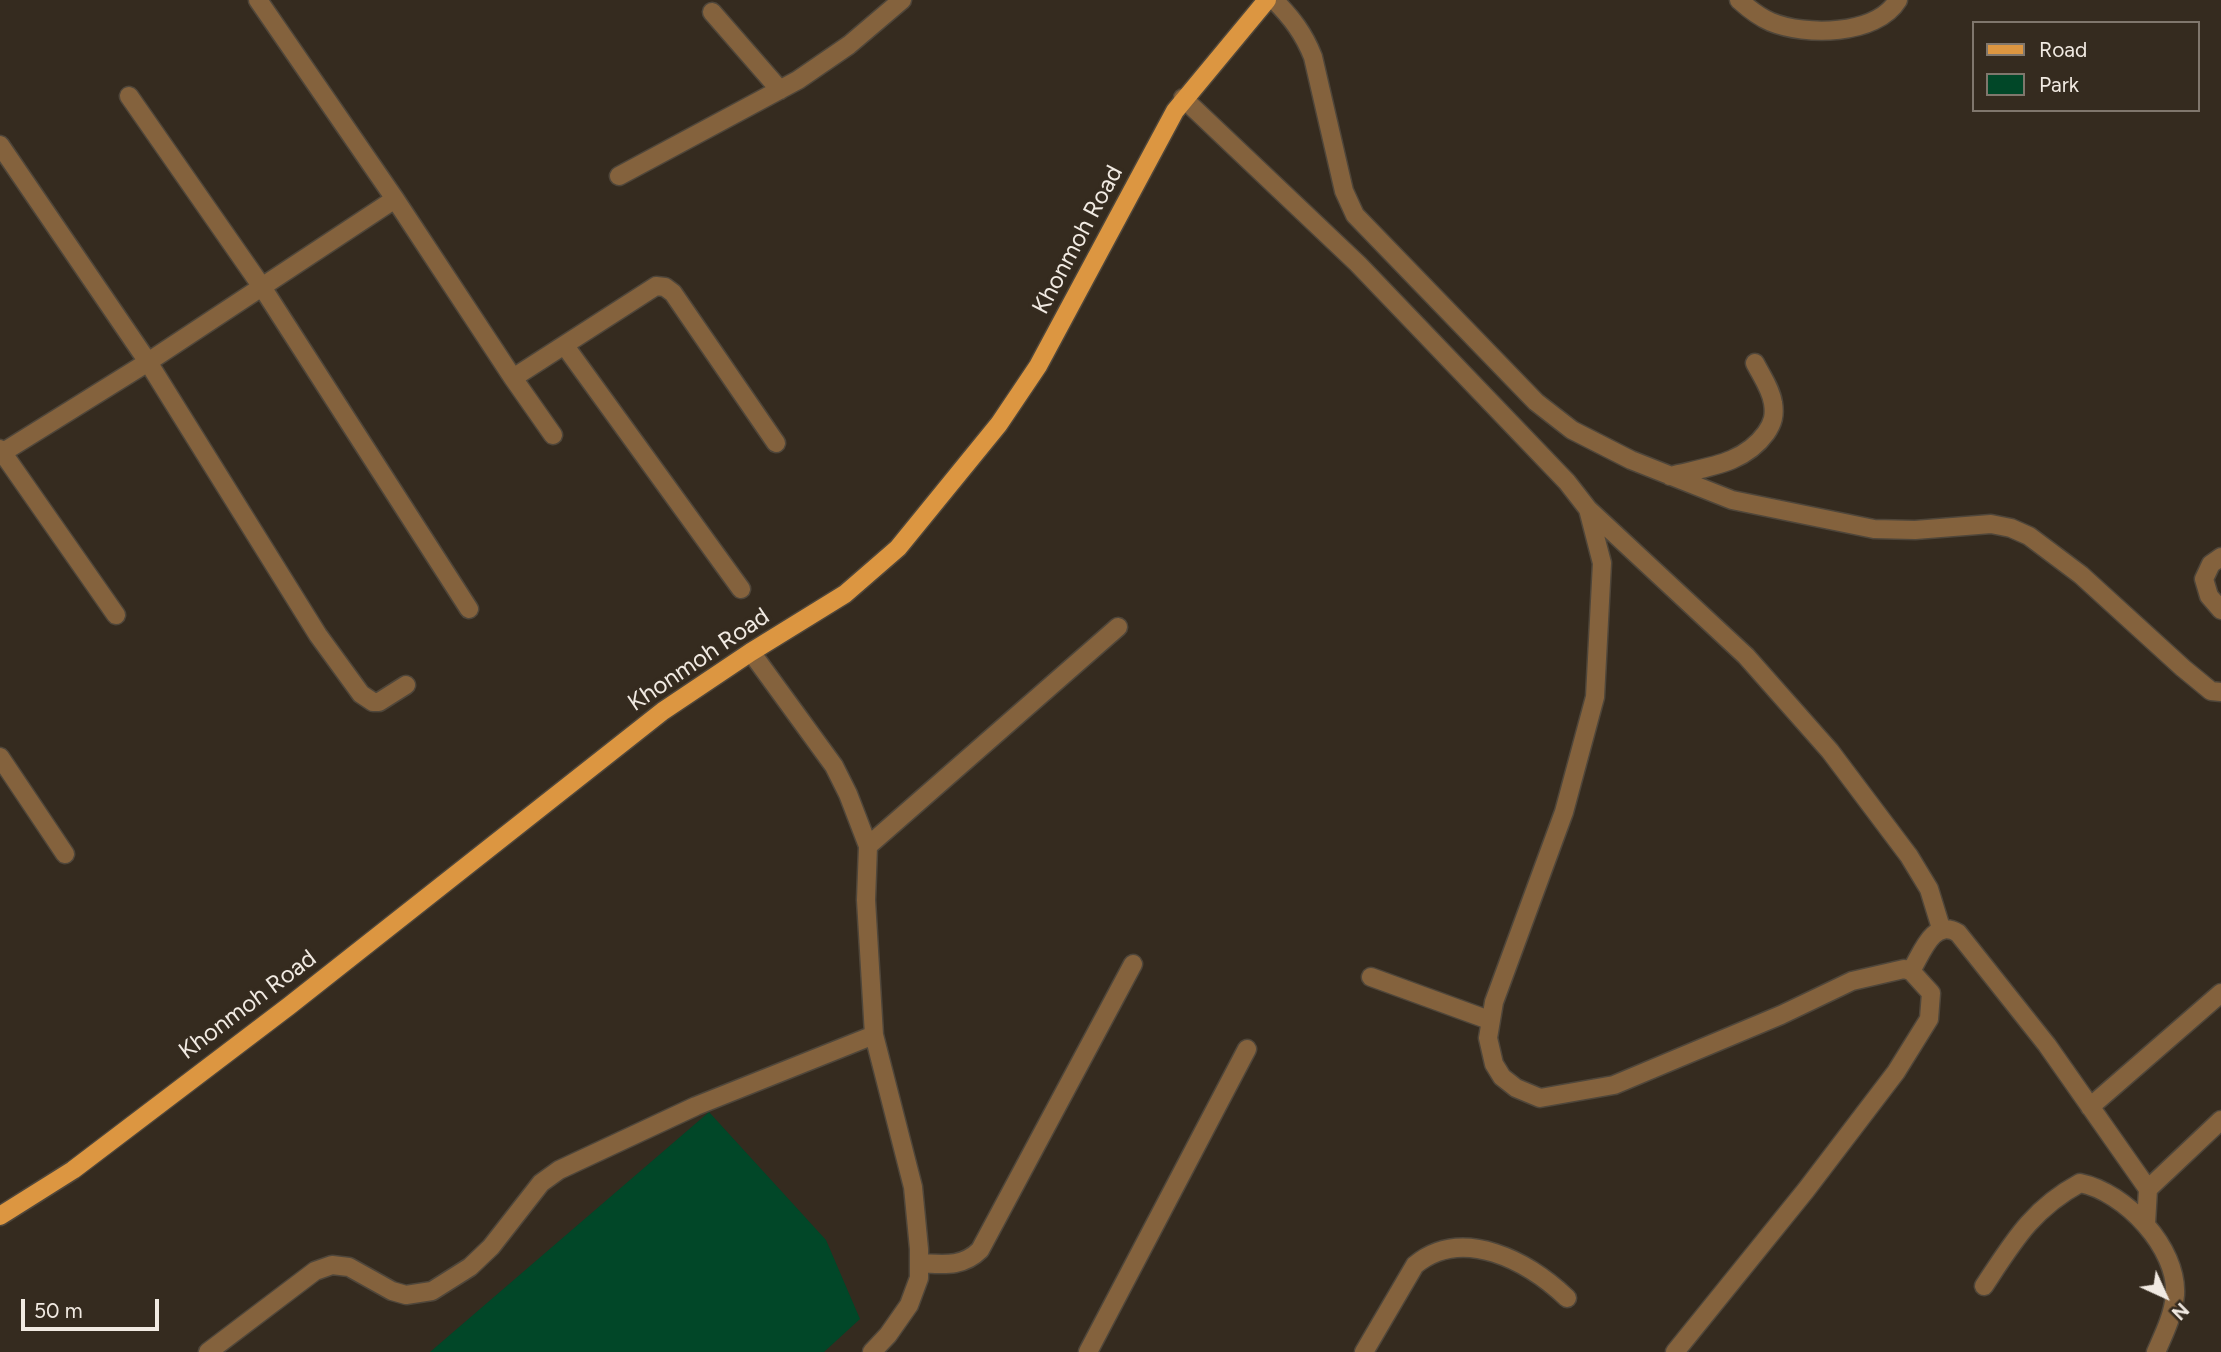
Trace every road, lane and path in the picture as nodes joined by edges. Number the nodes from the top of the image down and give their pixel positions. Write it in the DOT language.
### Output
graph roads {
  1 [pos="258,0"];
  2 [pos="902,0"];
  3 [pos="1267,0"];
  4 [pos="1274,0"];
  5 [pos="1739,0"];
  6 [pos="1898,0"];
  7 [pos="712,12"];
  8 [pos="780,90"];
  9 [pos="129,96"];
  10 [pos="1183,98"];
  11 [pos="0,145"];
  12 [pos="619,176"];
  13 [pos="396,199"];
  14 [pos="262,288"];
  15 [pos="565,346"];
  16 [pos="148,362"];
  17 [pos="1755,363"];
  18 [pos="513,378"];
  19 [pos="553,435"];
  20 [pos="776,443"];
  21 [pos="1,452"];
  22 [pos="1670,476"];
  23 [pos="1588,509"];
  24 [pos="2221,557"];
  25 [pos="741,589"];
  26 [pos="469,609"];
  27 [pos="2221,610"];
  28 [pos="116,615"];
  29 [pos="1118,627"];
  30 [pos="751,652"];
  31 [pos="406,685"];
  32 [pos="2221,692"];
  33 [pos="0,757"];
  34 [pos="868,846"];
  35 [pos="65,854"];
  36 [pos="1941,928"];
  37 [pos="1133,964"];
  38 [pos="1912,971"];
  39 [pos="1371,977"];
  40 [pos="2221,993"];
  41 [pos="1489,1020"];
  42 [pos="874,1034"];
  43 [pos="1247,1049"];
  44 [pos="2090,1107"];
  45 [pos="2221,1120"];
  46 [pos="2148,1188"];
  47 [pos="0,1216"];
  48 [pos="2146,1224"];
  49 [pos="919,1263"];
  50 [pos="1984,1286"];
  51 [pos="1567,1298"];
  52 [pos="208,1352"];
  53 [pos="872,1352"];
  54 [pos="1088,1352"];
  55 [pos="1364,1352"];
  56 [pos="1675,1352"];
  57 [pos="2156,1352"];
  1 -- 13 [label="street"];
  2 -- 8 [label="street"];
  3 -- 10 [label="main road, Khonmoh Road"];
  4 -- 22 [label="street"];
  5 -- 6 [label="street"];
  7 -- 8 [label="street"];
  8 -- 12 [label="street"];
  9 -- 14 [label="street"];
  10 -- 23 [label="street"];
  10 -- 30 [label="main road, Khonmoh Road"];
  11 -- 16 [label="street"];
  13 -- 14 [label="street"];
  13 -- 18 [label="street"];
  14 -- 16 [label="street"];
  14 -- 26 [label="street"];
  15 -- 18 [label="street"];
  15 -- 20 [label="street"];
  15 -- 25 [label="street"];
  16 -- 21 [label="street"];
  16 -- 31 [label="street"];
  17 -- 22 [label="street"];
  18 -- 19 [label="street"];
  21 -- 28 [label="street"];
  22 -- 32 [label="street"];
  23 -- 36 [label="street"];
  23 -- 41 [label="street"];
  24 -- 27 [label="street"];
  29 -- 34 [label="street"];
  30 -- 34 [label="street"];
  30 -- 47 [label="main road, Khonmoh Road"];
  33 -- 35 [label="street"];
  34 -- 42 [label="street"];
  36 -- 38 [label="street"];
  36 -- 44 [label="street"];
  37 -- 49 [label="street"];
  38 -- 41 [label="street"];
  38 -- 56 [label="street"];
  39 -- 41 [label="street"];
  40 -- 44 [label="street"];
  42 -- 49 [label="street"];
  42 -- 52 [label="street"];
  43 -- 54 [label="street"];
  44 -- 46 [label="street"];
  45 -- 46 [label="street"];
  46 -- 48 [label="street"];
  48 -- 50 [label="street"];
  48 -- 57 [label="street"];
  49 -- 53 [label="street"];
  51 -- 55 [label="street"];
}
